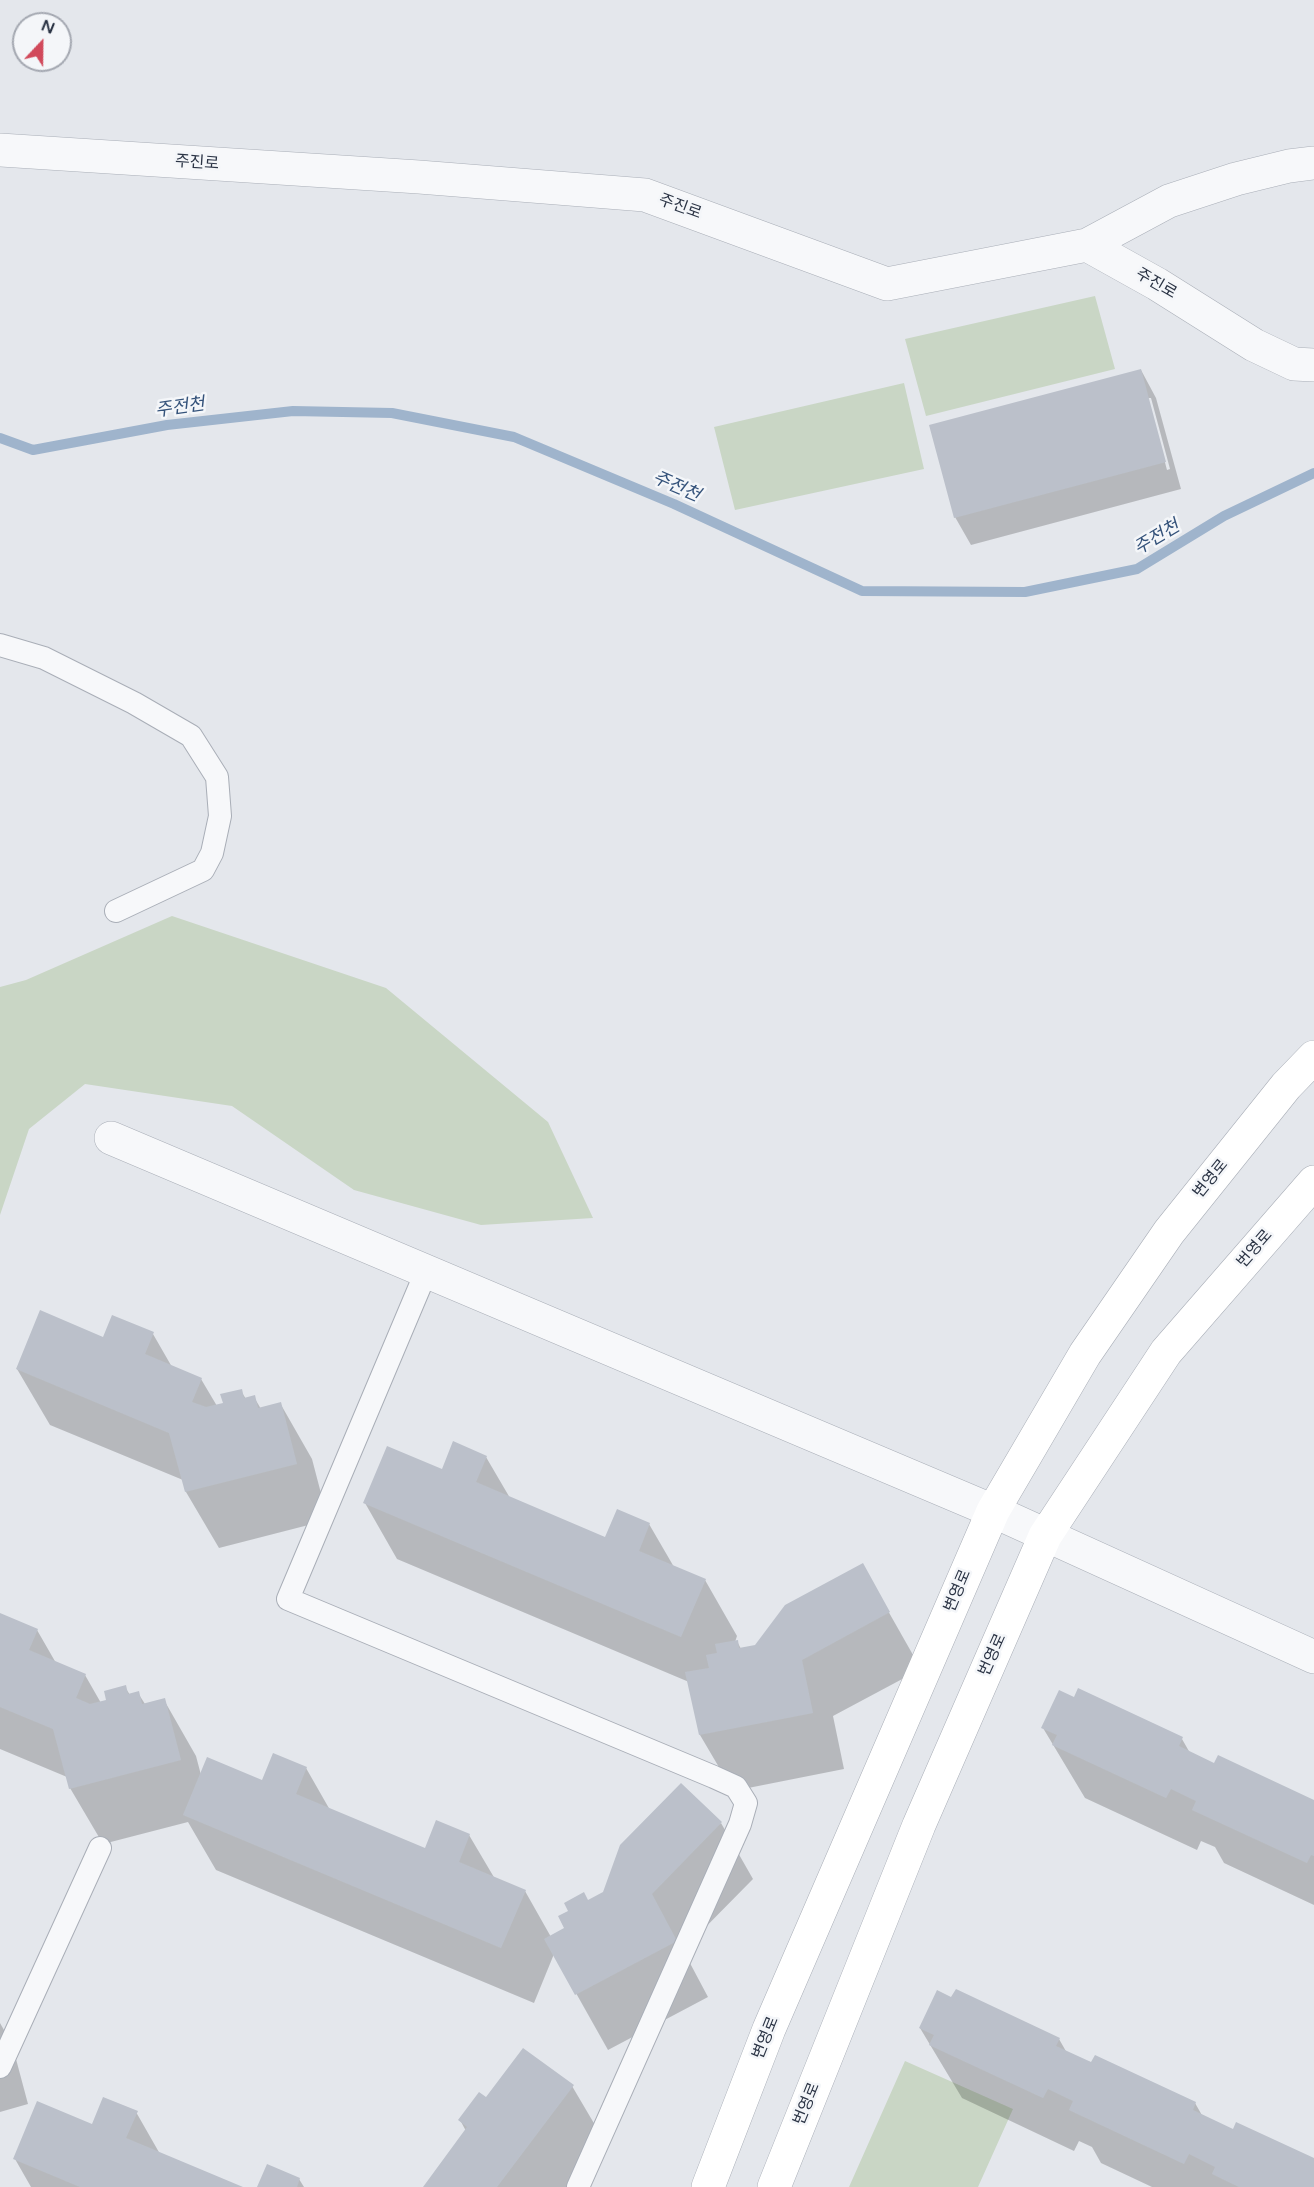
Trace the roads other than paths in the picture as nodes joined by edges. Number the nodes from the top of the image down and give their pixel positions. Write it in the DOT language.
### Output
graph roads {
  1 [pos="0,150"];
  2 [pos="1314,163"];
  3 [pos="1087,245"];
  4 [pos="1314,365"];
  5 [pos="0,645"];
  6 [pos="117,910"];
  7 [pos="1314,1056"];
  8 [pos="111,1138"];
  9 [pos="1314,1182"];
  10 [pos="426,1272"];
  11 [pos="993,1511"];
  12 [pos="1045,1536"];
  13 [pos="1314,1657"];
  14 [pos="100,1848"];
  15 [pos="0,2067"];
  16 [pos="578,2187"];
  17 [pos="708,2187"];
  18 [pos="774,2187"];
  1 -- 3 [label="street, 주진로"];
  2 -- 3 [label="street"];
  3 -- 4 [label="street, 주진로"];
  5 -- 6 [label="lane"];
  7 -- 11 [label="main road, 변영로"];
  8 -- 10 [label="street"];
  9 -- 12 [label="main road, 번영로"];
  10 -- 11 [label="street"];
  10 -- 16 [label="lane"];
  11 -- 12 [label="street"];
  11 -- 17 [label="main road, 변영로"];
  12 -- 13 [label="street"];
  12 -- 18 [label="main road, 번영로"];
  14 -- 15 [label="lane"];
}
